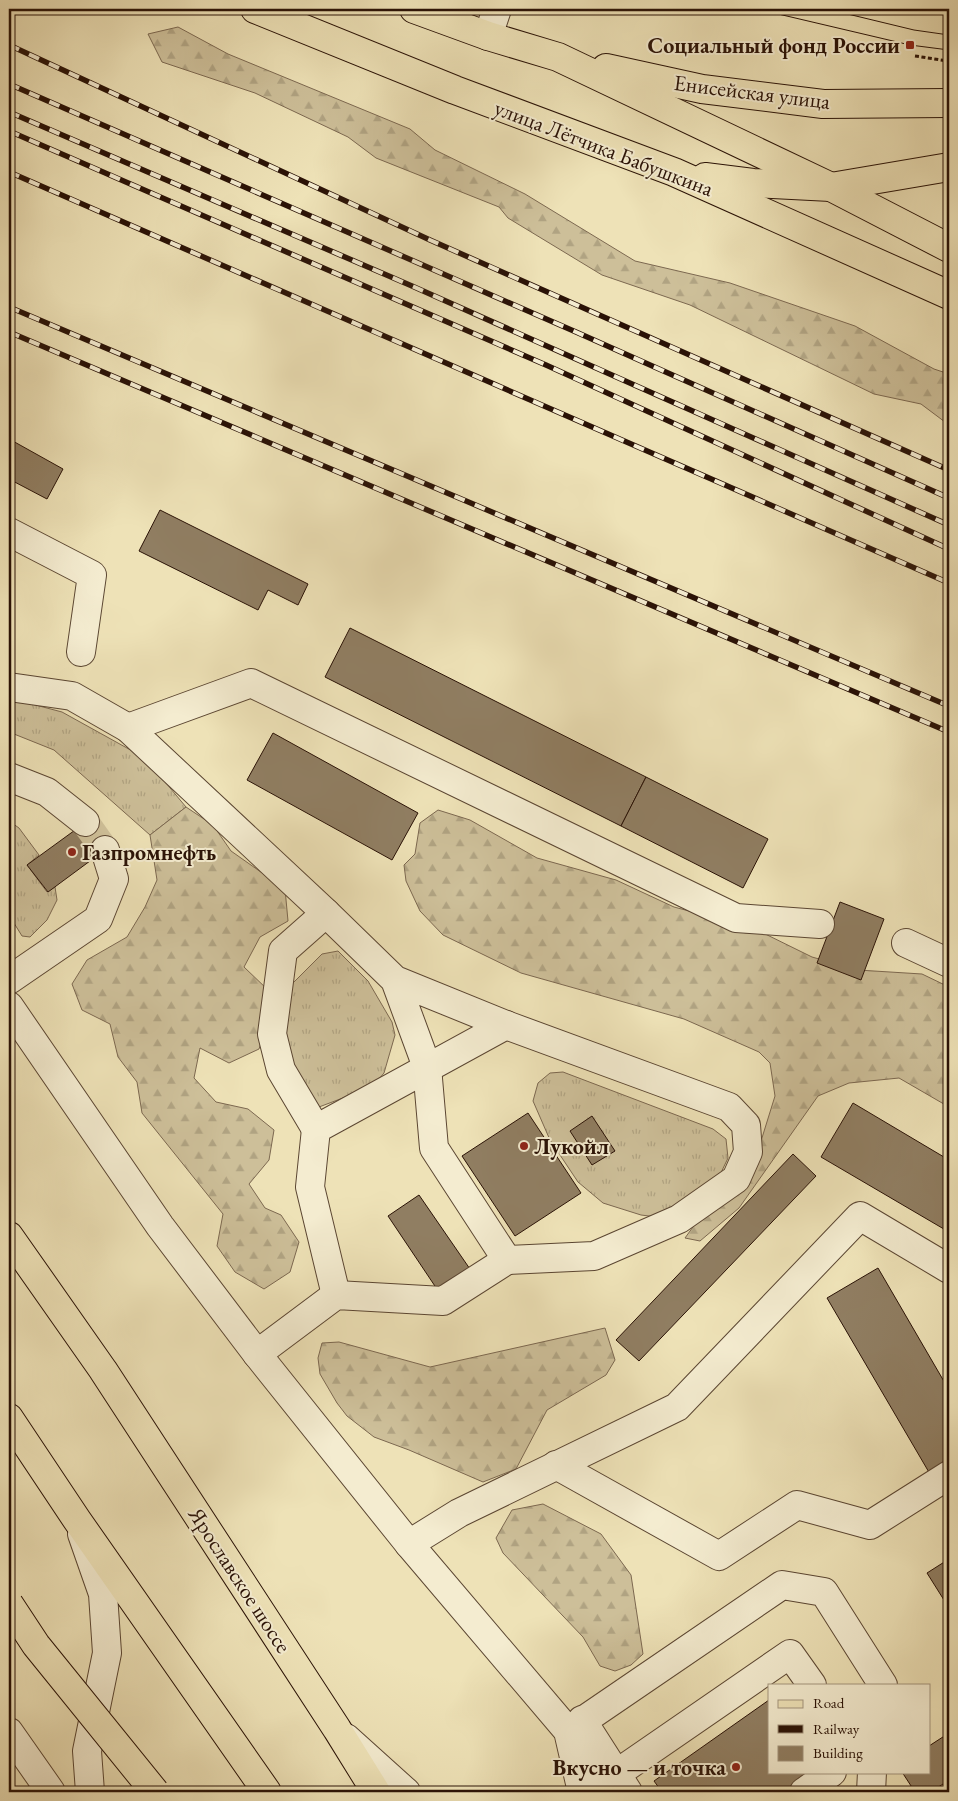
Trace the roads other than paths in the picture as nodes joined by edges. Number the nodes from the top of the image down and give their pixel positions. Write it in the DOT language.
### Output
graph roads {
  1 [pos="255,9"];
  2 [pos="414,9"];
  3 [pos="497,9"];
  4 [pos="488,36"];
  5 [pos="558,57"];
  6 [pos="949,103"];
  7 [pos="949,167"];
  8 [pos="674,172"];
  9 [pos="831,187"];
  10 [pos="949,248"];
  11 [pos="949,295"];
  12 [pos="9,532"];
  13 [pos="81,652"];
  14 [pos="9,687"];
  15 [pos="128,728"];
  16 [pos="9,777"];
  17 [pos="85,822"];
  18 [pos="105,850"];
  19 [pos="326,913"];
  20 [pos="820,924"];
  21 [pos="906,942"];
  22 [pos="949,963"];
  23 [pos="9,980"];
  24 [pos="395,980"];
  25 [pos="9,1006"];
  26 [pos="506,1025"];
  27 [pos="427,1067"];
  28 [pos="316,1129"];
  29 [pos="9,1236"];
  30 [pos="507,1260"];
  31 [pos="949,1269"];
  32 [pos="336,1295"];
  33 [pos="257,1354"];
  34 [pos="15,1427"];
  35 [pos="556,1465"];
  36 [pos="949,1475"];
  37 [pos="77,1520"];
  38 [pos="409,1544"];
  39 [pos="9,1604"];
  40 [pos="811,1684"];
  41 [pos="882,1684"];
  42 [pos="575,1726"];
  43 [pos="337,1729"];
  44 [pos="9,1732"];
  45 [pos="829,1774"];
  46 [pos="872,1774"];
  47 [pos="616,1786"];
  48 [pos="51,1792"];
  49 [pos="90,1792"];
  50 [pos="155,1792"];
  51 [pos="267,1792"];
  52 [pos="376,1792"];
  53 [pos="406,1792"];
  54 [pos="582,1792"];
  55 [pos="804,1792"];
  56 [pos="871,1792"];
  1 -- 8 [label="main road, улица Лётчика Бабушкина"];
  2 -- 4 [label="main road"];
  3 -- 4 [label="street"];
  4 -- 5 [label="main road"];
  5 -- 6 [label="main road, Енисейская улица"];
  5 -- 9 [label="main road"];
  7 -- 9 [label="main road"];
  8 -- 9 [label="main road"];
  8 -- 11 [label="main road, улица Лётчика Бабушкина"];
  9 -- 10 [label="main road"];
  12 -- 13 [label="street"];
  14 -- 15 [label="street"];
  15 -- 19 [label="street"];
  15 -- 20 [label="street"];
  16 -- 17 [label="street"];
  18 -- 23 [label="street"];
  19 -- 24 [label="street"];
  19 -- 28 [label="street"];
  21 -- 22 [label="street"];
  24 -- 26 [label="street"];
  24 -- 27 [label="street"];
  25 -- 33 [label="street"];
  26 -- 27 [label="street"];
  26 -- 30 [label="street"];
  27 -- 28 [label="street"];
  27 -- 30 [label="street"];
  28 -- 32 [label="street"];
  29 -- 43 [label="main road, Ярославское шоссе"];
  30 -- 32 [label="street"];
  31 -- 35 [label="street"];
  32 -- 33 [label="street"];
  33 -- 38 [label="street"];
  34 -- 37 [label="main road"];
  35 -- 36 [label="street"];
  35 -- 38 [label="street"];
  37 -- 49 [label="street"];
  37 -- 51 [label="main road"];
  38 -- 42 [label="street"];
  39 -- 50 [label="main road, bridge"];
  40 -- 47 [label="street"];
  41 -- 42 [label="street"];
  42 -- 47 [label="street"];
  42 -- 54 [label="street"];
  43 -- 52 [label="main road, Ярославское шоссе"];
  43 -- 53 [label="street"];
  44 -- 48 [label="street"];
  45 -- 55 [label="street"];
  46 -- 56 [label="street"];
}
